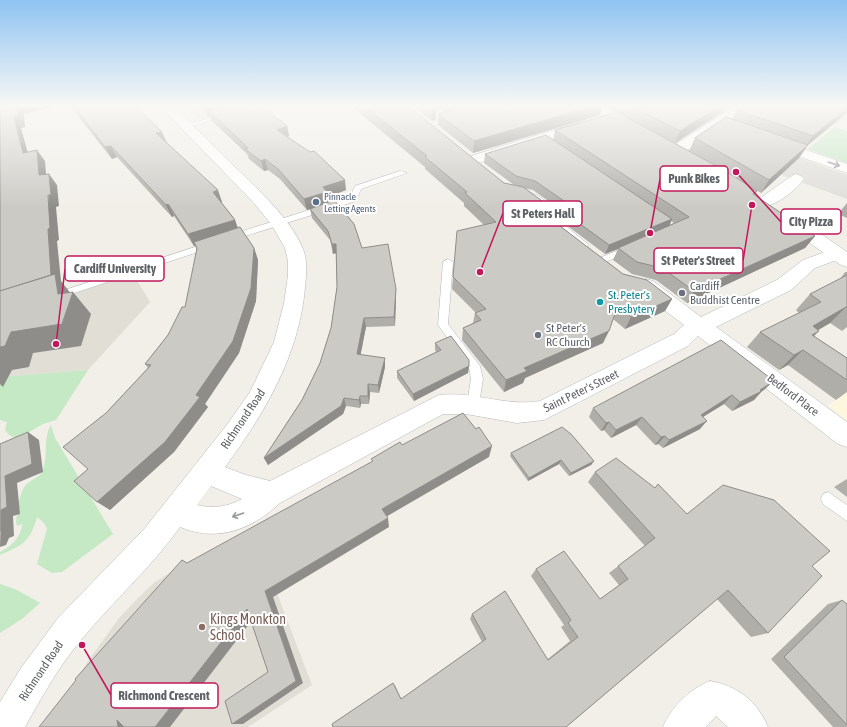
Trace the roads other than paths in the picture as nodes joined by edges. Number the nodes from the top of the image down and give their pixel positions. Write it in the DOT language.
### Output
graph roads {
  1 [pos="199,140"];
  2 [pos="448,140"];
  3 [pos="547,140"];
  4 [pos="656,140"];
  5 [pos="693,140"];
  6 [pos="765,140"];
  7 [pos="661,143"];
  8 [pos="688,158"];
  9 [pos="470,161"];
  10 [pos="847,169"];
  11 [pos="403,173"];
  12 [pos="486,174"];
  13 [pos="796,179"];
  14 [pos="515,192"];
  15 [pos="278,222"];
  16 [pos="635,246"];
  17 [pos="842,257"];
  18 [pos="448,262"];
  19 [pos="607,266"];
  20 [pos="631,282"];
  21 [pos="44,300"];
  22 [pos="701,325"];
  23 [pos="473,404"];
  24 [pos="847,436"];
  25 [pos="207,472"];
  26 [pos="271,494"];
  27 [pos="828,499"];
  28 [pos="176,512"];
  29 [pos="847,514"];
  30 [pos="6,717"];
  31 [pos="681,727"];
  32 [pos="750,727"];
  1 -- 15 [label="street, Richmond Road"];
  2 -- 9 [label="street"];
  3 -- 9 [label="street"];
  4 -- 7 [label="street"];
  5 -- 7 [label="street"];
  6 -- 10 [label="street, one-way"];
  7 -- 8 [label="street"];
  9 -- 12 [label="street"];
  11 -- 15 [label="lane"];
  13 -- 17 [label="street"];
  14 -- 19 [label="street"];
  15 -- 21 [label="lane"];
  15 -- 25 [label="street, Richmond Road"];
  16 -- 19 [label="lane"];
  17 -- 22 [label="street, Saint Peter's Street"];
  18 -- 23 [label="lane"];
  20 -- 22 [label="street, Bedford Place"];
  22 -- 23 [label="street, Saint Peter's Street"];
  22 -- 24 [label="street, Bedford Place"];
  23 -- 26 [label="street, Saint Peter's Street"];
  25 -- 26 [label="street"];
  25 -- 28 [label="street, Richmond Road"];
  26 -- 28 [label="street, Saint Peter's Street, one-way"];
  27 -- 29 [label="lane"];
  28 -- 30 [label="street, Richmond Road"];
  31 -- 32 [label="street"];
}
